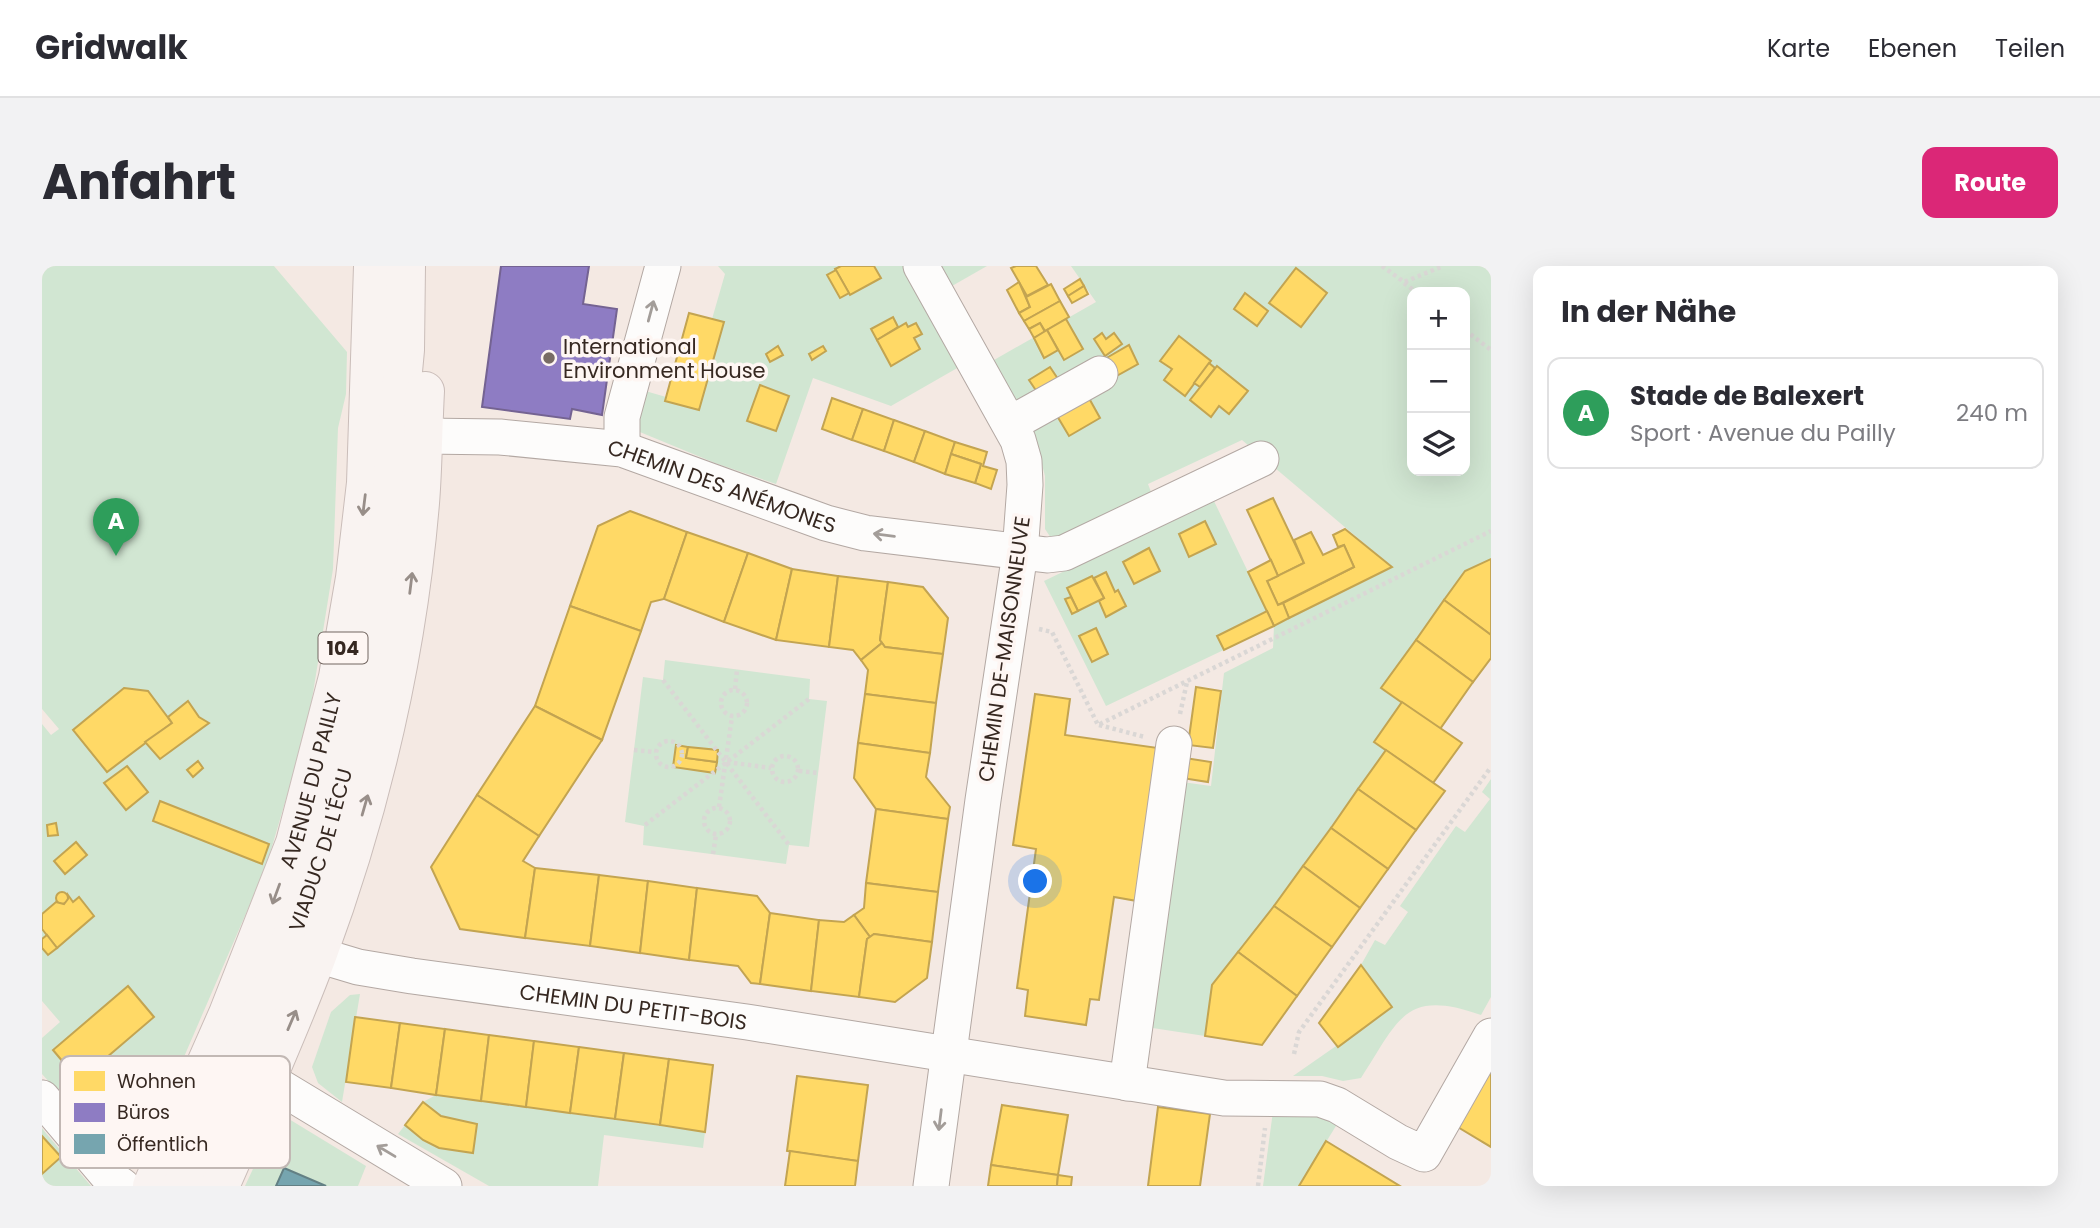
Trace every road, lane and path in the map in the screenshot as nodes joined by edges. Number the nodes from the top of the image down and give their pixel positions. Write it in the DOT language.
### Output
graph roads {
  1 [pos="375,266"];
  2 [pos="406,266"];
  3 [pos="419,266"];
  4 [pos="663,266"];
  5 [pos="921,266"];
  6 [pos="1382,266"];
  7 [pos="1443,266"];
  8 [pos="1404,282"];
  9 [pos="1410,287"];
  10 [pos="1470,334"];
  11 [pos="1491,351"];
  12 [pos="1100,374"];
  13 [pos="1010,424"];
  14 [pos="423,436"];
  15 [pos="622,449"];
  16 [pos="1261,459"];
  17 [pos="391,494"];
  18 [pos="1491,531"];
  19 [pos="1020,553"];
  20 [pos="1027,627"];
  21 [pos="737,670"];
  22 [pos="663,680"];
  23 [pos="735,690"];
  24 [pos="808,699"];
  25 [pos="732,717"];
  26 [pos="1174,744"];
  27 [pos="634,750"];
  28 [pos="656,752"];
  29 [pos="726,762"];
  30 [pos="1491,767"];
  31 [pos="771,768"];
  32 [pos="799,771"];
  33 [pos="818,773"];
  34 [pos="719,807"];
  35 [pos="645,825"];
  36 [pos="716,835"];
  37 [pos="789,845"];
  38 [pos="713,854"];
  39 [pos="318,955"];
  40 [pos="1491,1035"];
  41 [pos="1294,1054"];
  42 [pos="949,1055"];
  43 [pos="209,1056"];
  44 [pos="241,1056"];
  45 [pos="276,1056"];
  46 [pos="1127,1083"];
  47 [pos="290,1093"];
  48 [pos="42,1098"];
  49 [pos="1263,1118"];
  50 [pos="60,1119"];
  51 [pos="101,1168"];
  52 [pos="160,1168"];
  53 [pos="190,1168"];
  54 [pos="228,1168"];
  55 [pos="122,1186"];
  56 [pos="152,1186"];
  57 [pos="182,1186"];
  58 [pos="220,1186"];
  59 [pos="444,1186"];
  60 [pos="931,1186"];
  61 [pos="1258,1186"];
  1 -- 17 [label="main road, AVENUE DU PAILLY / 104"];
  1 -- 43 [label="main road, AVENUE DU PAILLY / 104, one-way"];
  2 -- 17 [label="main road, 104"];
  3 -- 14 [label="main road, 104"];
  15 -- 4 [label="street, one-way"];
  5 -- 13 [label="street, CHEMIN DE-MAISONNEUVE"];
  6 -- 8 [label="path"];
  7 -- 8 [label="path"];
  8 -- 9 [label="path"];
  10 -- 11 [label="path"];
  12 -- 13 [label="street"];
  13 -- 19 [label="street, CHEMIN DE-MAISONNEUVE"];
  14 -- 15 [label="street, CHEMIN DES ANÉMONES"];
  39 -- 14 [label="main road, 104, one-way"];
  19 -- 15 [label="street, CHEMIN DES ANÉMONES, one-way"];
  16 -- 19 [label="street, CHEMIN DES ANÉMONES"];
  17 -- 44 [label="main road, VIADUC DE L'ÉCU / 104"];
  18 -- 20 [label="path"];
  19 -- 42 [label="street, CHEMIN DE-MAISONNEUVE"];
  21 -- 23 [label="path"];
  22 -- 29 [label="path"];
  23 -- 25 [label="path"];
  23 -- 25 [label="path"];
  24 -- 29 [label="path"];
  25 -- 29 [label="path"];
  26 -- 46 [label="street"];
  27 -- 28 [label="path"];
  28 -- 28 [label="path"];
  29 -- 31 [label="path"];
  29 -- 34 [label="path"];
  29 -- 35 [label="path"];
  29 -- 37 [label="path"];
  30 -- 41 [label="path"];
  31 -- 32 [label="path"];
  31 -- 32 [label="path"];
  32 -- 33 [label="path"];
  34 -- 36 [label="path"];
  34 -- 36 [label="path"];
  36 -- 38 [label="path"];
  39 -- 42 [label="street, CHEMIN DU PETIT-BOIS"];
  45 -- 39 [label="main road, 104, one-way"];
  40 -- 46 [label="street"];
  42 -- 46 [label="street"];
  42 -- 60 [label="street, CHEMIN DE-MAISONNEUVE, one-way"];
  59 -- 47 [label="street, one-way"];
  48 -- 50 [label="street"];
  49 -- 61 [label="path"];
  51 -- 55 [label="street"];
  52 -- 56 [label="main road, AVENUE DU PAILLY / 104, one-way"];
  53 -- 57 [label="main road, VIADUC DE L'ÉCU / 104"];
  54 -- 58 [label="main road, 104"];
}
